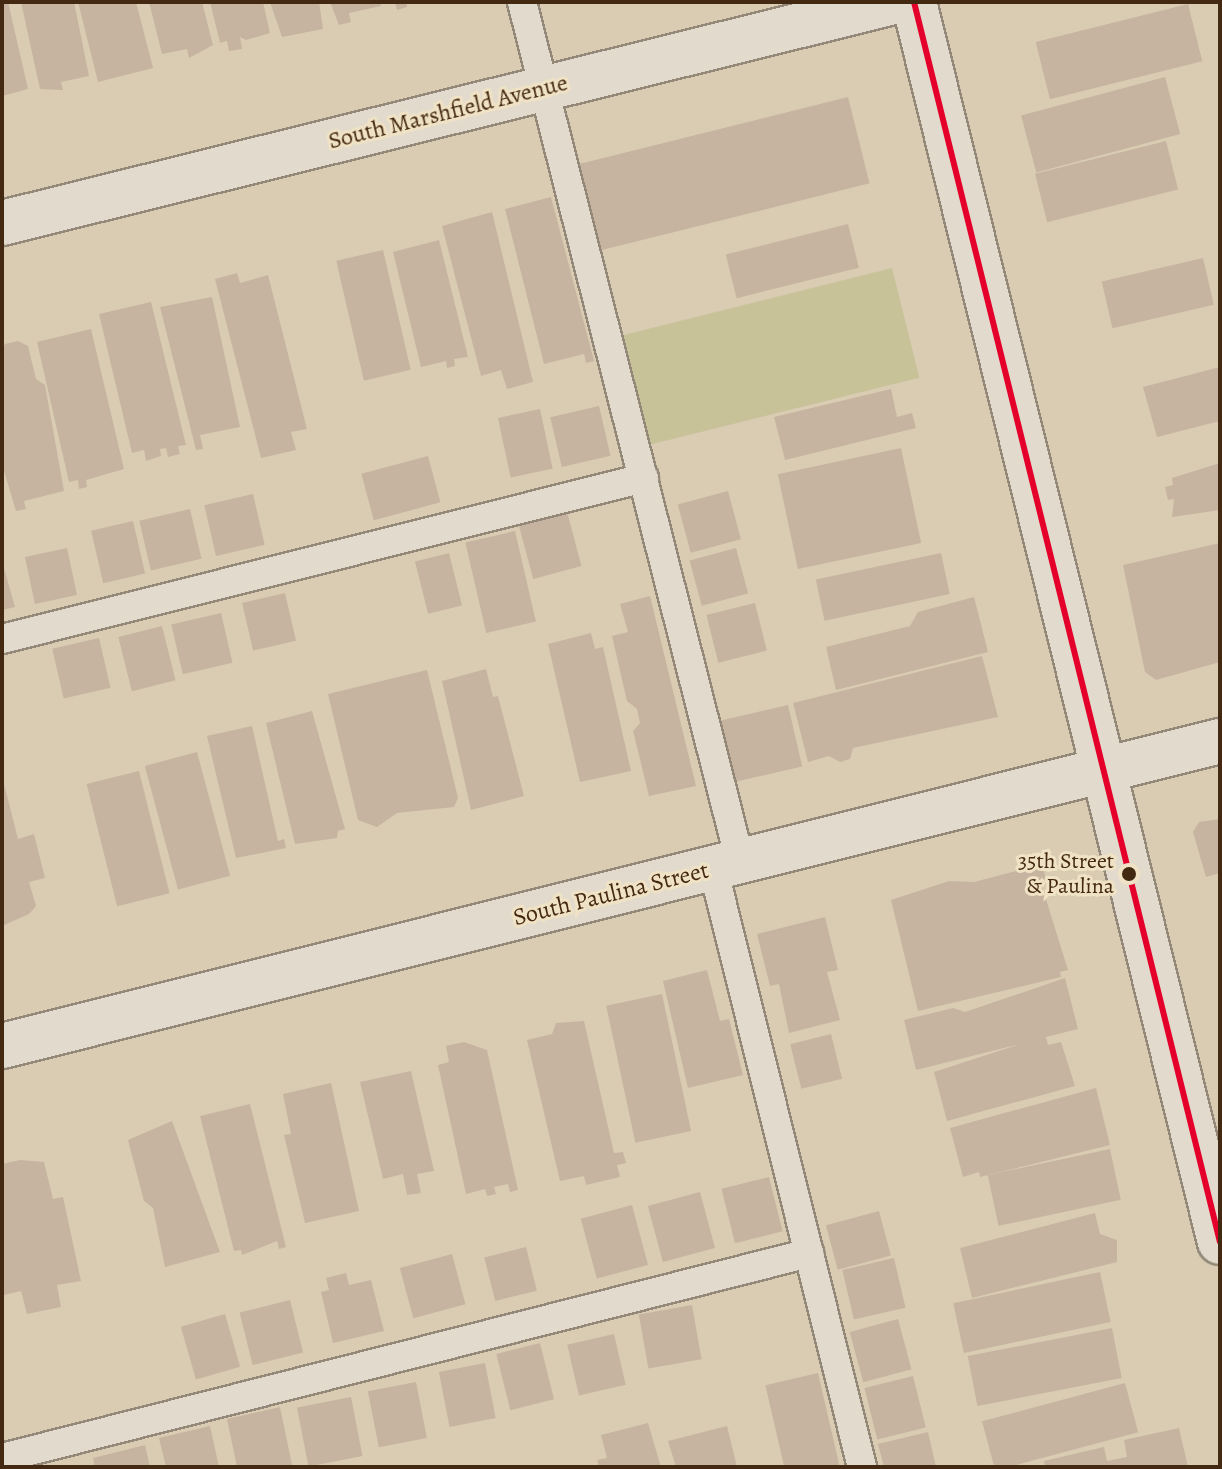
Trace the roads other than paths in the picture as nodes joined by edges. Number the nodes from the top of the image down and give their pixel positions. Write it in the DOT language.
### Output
graph roads {
  1 [pos="522,2"];
  2 [pos="894,2"];
  3 [pos="914,2"];
  4 [pos="545,88"];
  5 [pos="2,223"];
  6 [pos="644,478"];
  7 [pos="2,639"];
  8 [pos="1220,741"];
  9 [pos="1104,770"];
  10 [pos="727,865"];
  11 [pos="2,1046"];
  12 [pos="1220,1242"];
  13 [pos="809,1253"];
  14 [pos="2,1458"];
  15 [pos="862,1467"];
  1 -- 4 [label="lane"];
  2 -- 4 [label="street, South Marshfield Avenue"];
  3 -- 9 [label="street"];
  4 -- 5 [label="street, South Marshfield Avenue"];
  4 -- 6 [label="lane"];
  6 -- 7 [label="lane"];
  6 -- 10 [label="lane"];
  8 -- 9 [label="street, South Paulina Street"];
  9 -- 10 [label="street, South Paulina Street"];
  9 -- 12 [label="street"];
  10 -- 11 [label="street, South Paulina Street"];
  10 -- 13 [label="lane"];
  13 -- 14 [label="lane"];
  13 -- 15 [label="lane"];
}
